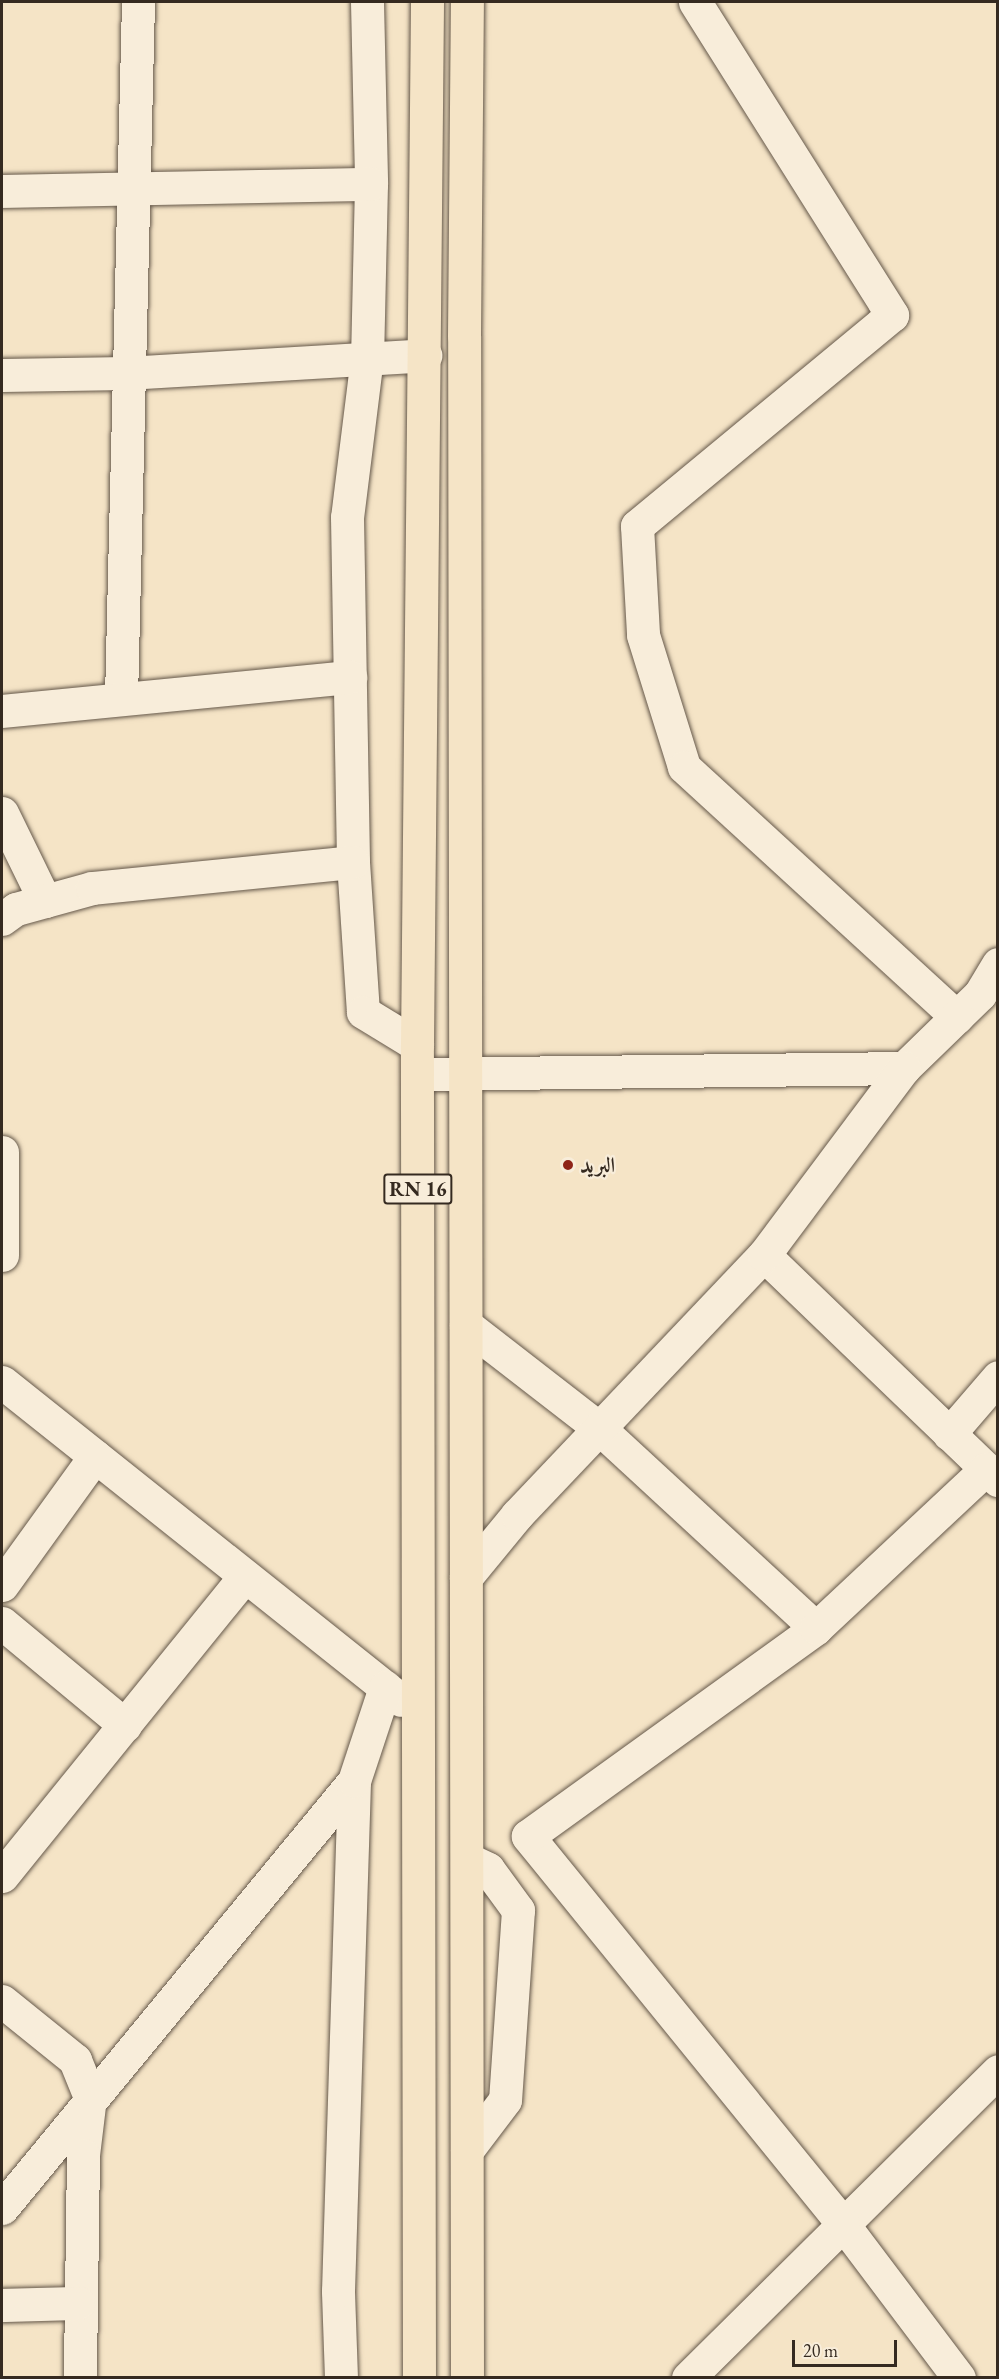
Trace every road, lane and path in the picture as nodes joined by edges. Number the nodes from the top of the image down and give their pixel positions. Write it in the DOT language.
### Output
graph roads {
  1 [pos="138,2"];
  2 [pos="367,2"];
  3 [pos="427,2"];
  4 [pos="468,2"];
  5 [pos="695,2"];
  6 [pos="371,184"];
  7 [pos="136,189"];
  8 [pos="2,191"];
  9 [pos="425,355"];
  10 [pos="367,357"];
  11 [pos="126,374"];
  12 [pos="2,375"];
  13 [pos="350,677"];
  14 [pos="121,698"];
  15 [pos="2,711"];
  16 [pos="2,813"];
  17 [pos="353,862"];
  18 [pos="45,901"];
  19 [pos="2,919"];
  20 [pos="997,969"];
  21 [pos="957,1017"];
  22 [pos="417,1060"];
  23 [pos="904,1068"];
  24 [pos="465,1075"];
  25 [pos="2,1152"];
  26 [pos="2,1255"];
  27 [pos="764,1255"];
  28 [pos="466,1325"];
  29 [pos="998,1377"];
  30 [pos="2,1382"];
  31 [pos="598,1428"];
  32 [pos="949,1434"];
  33 [pos="95,1456"];
  34 [pos="992,1475"];
  35 [pos="245,1576"];
  36 [pos="466,1577"];
  37 [pos="2,1585"];
  38 [pos="2,1623"];
  39 [pos="816,1628"];
  40 [pos="385,1687"];
  41 [pos="419,1714"];
  42 [pos="125,1725"];
  43 [pos="354,1781"];
  44 [pos="528,1836"];
  45 [pos="478,1864"];
  46 [pos="2,1876"];
  47 [pos="2,2001"];
  48 [pos="998,2071"];
  49 [pos="90,2097"];
  50 [pos="467,2150"];
  51 [pos="2,2208"];
  52 [pos="843,2224"];
  53 [pos="78,2303"];
  54 [pos="2,2305"];
  55 [pos="80,2378"];
  56 [pos="341,2378"];
  57 [pos="419,2378"];
  58 [pos="467,2378"];
  59 [pos="688,2378"];
  60 [pos="959,2378"];
  1 -- 7 [label="street"];
  2 -- 6 [label="street"];
  3 -- 9 [label="main road, RN 16"];
  4 -- 24 [label="main road, RN 16"];
  5 -- 21 [label="street"];
  6 -- 7 [label="street"];
  6 -- 10 [label="street"];
  7 -- 8 [label="street"];
  7 -- 11 [label="street"];
  9 -- 10 [label="street"];
  9 -- 22 [label="main road, RN 16"];
  10 -- 11 [label="street"];
  10 -- 13 [label="street"];
  11 -- 12 [label="street"];
  11 -- 14 [label="street"];
  13 -- 14 [label="street"];
  13 -- 17 [label="street"];
  14 -- 15 [label="street"];
  16 -- 18 [label="street"];
  17 -- 18 [label="street"];
  17 -- 22 [label="street"];
  18 -- 19 [label="street"];
  20 -- 21 [label="street"];
  21 -- 23 [label="street"];
  22 -- 24 [label="street"];
  22 -- 41 [label="main road, RN 16"];
  23 -- 24 [label="street"];
  23 -- 27 [label="street"];
  24 -- 28 [label="main road, RN 16"];
  25 -- 26 [label="street"];
  27 -- 31 [label="street"];
  27 -- 32 [label="street"];
  28 -- 31 [label="street"];
  28 -- 36 [label="main road, RN 16"];
  29 -- 32 [label="street"];
  30 -- 33 [label="street"];
  31 -- 36 [label="street"];
  31 -- 39 [label="street"];
  32 -- 34 [label="street"];
  33 -- 35 [label="street"];
  33 -- 37 [label="street"];
  34 -- 39 [label="street"];
  35 -- 40 [label="street"];
  35 -- 42 [label="street"];
  36 -- 45 [label="main road, RN 16"];
  38 -- 42 [label="street"];
  39 -- 44 [label="street"];
  40 -- 41 [label="street"];
  40 -- 43 [label="street"];
  41 -- 57 [label="main road, RN 16"];
  42 -- 46 [label="street"];
  43 -- 49 [label="street"];
  43 -- 56 [label="street"];
  44 -- 45 [label="street"];
  44 -- 52 [label="street"];
  45 -- 50 [label="main road, RN 16"];
  45 -- 50 [label="street"];
  47 -- 49 [label="street"];
  48 -- 52 [label="street"];
  49 -- 51 [label="street"];
  49 -- 53 [label="street"];
  50 -- 58 [label="main road, RN 16"];
  52 -- 59 [label="street"];
  52 -- 60 [label="street"];
  53 -- 54 [label="street"];
  53 -- 55 [label="street"];
}
